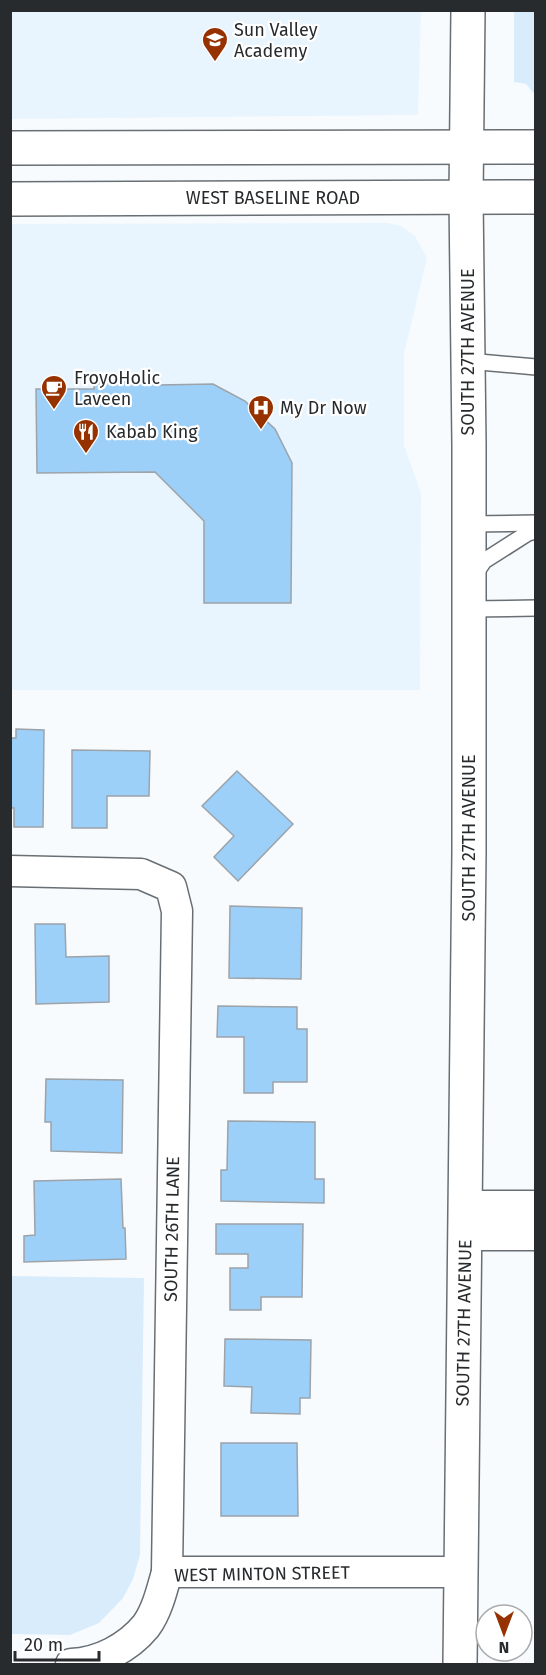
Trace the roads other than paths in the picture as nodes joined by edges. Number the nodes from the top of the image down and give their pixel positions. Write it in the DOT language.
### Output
graph roads {
  1 [pos="468,10"];
  2 [pos="467,147"];
  3 [pos="536,147"];
  4 [pos="10,148"];
  5 [pos="466,197"];
  6 [pos="536,197"];
  7 [pos="10,199"];
  8 [pos="468,361"];
  9 [pos="536,367"];
  10 [pos="469,524"];
  11 [pos="536,524"];
  12 [pos="536,531"];
  13 [pos="469,595"];
  14 [pos="536,608"];
  15 [pos="10,871"];
  16 [pos="536,1206"];
  17 [pos="465,1220"];
  18 [pos="536,1234"];
  19 [pos="167,1572"];
  20 [pos="462,1572"];
  21 [pos="71,1665"];
  22 [pos="460,1665"];
  1 -- 2 [label="main road, SOUTH 27TH AVENUE"];
  2 -- 3 [label="main road"];
  2 -- 4 [label="main road"];
  2 -- 5 [label="main road, SOUTH 27TH AVENUE"];
  5 -- 6 [label="main road, WEST BASELINE ROAD"];
  5 -- 7 [label="main road, WEST BASELINE ROAD"];
  5 -- 8 [label="main road, SOUTH 27TH AVENUE"];
  8 -- 9 [label="lane"];
  8 -- 10 [label="main road, SOUTH 27TH AVENUE"];
  10 -- 11 [label="lane"];
  10 -- 13 [label="main road, SOUTH 27TH AVENUE"];
  12 -- 13 [label="lane"];
  13 -- 14 [label="lane"];
  13 -- 17 [label="main road, SOUTH 27TH AVENUE"];
  15 -- 19 [label="street, SOUTH 26TH LANE"];
  16 -- 17 [label="street"];
  17 -- 18 [label="street"];
  17 -- 20 [label="main road, SOUTH 27TH AVENUE"];
  19 -- 20 [label="street, WEST MINTON STREET"];
  19 -- 21 [label="street, WEST MINTON STREET"];
  20 -- 22 [label="main road, SOUTH 27TH AVENUE"];
}
